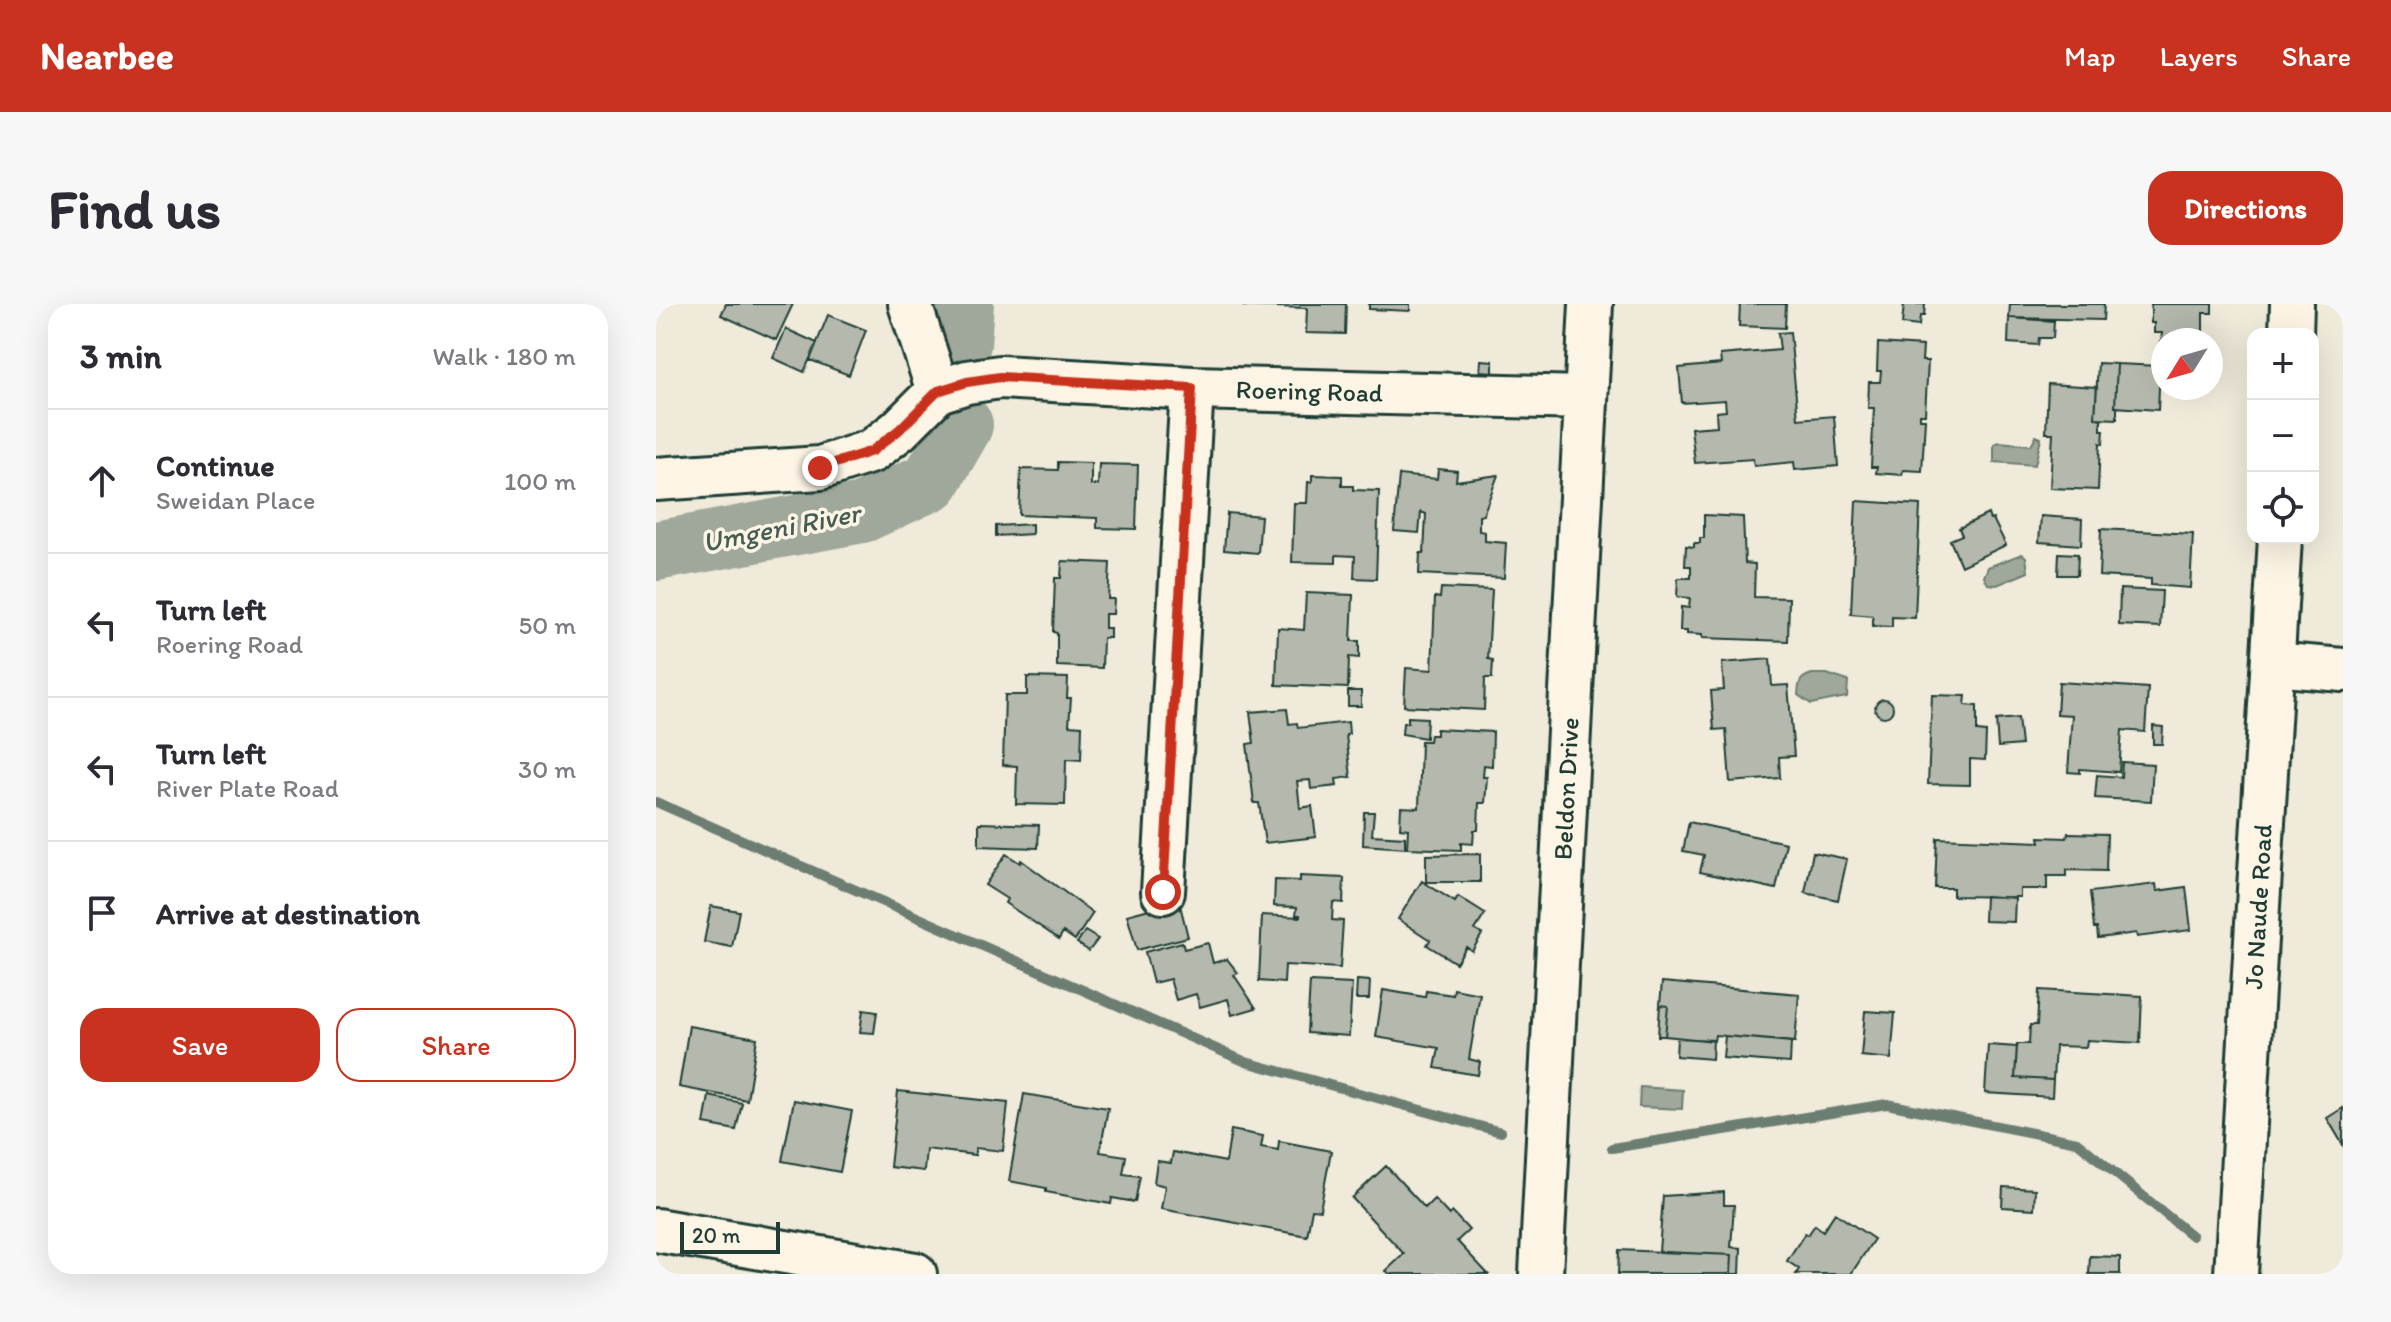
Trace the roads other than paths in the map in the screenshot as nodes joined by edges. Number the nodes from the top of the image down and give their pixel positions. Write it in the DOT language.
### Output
graph roads {
  1 [pos="910,304"];
  2 [pos="1591,304"];
  3 [pos="2292,304"];
  4 [pos="2291,328"];
  5 [pos="1192,388"];
  6 [pos="938,391"];
  7 [pos="1585,398"];
  8 [pos="656,479"];
  9 [pos="2280,544"];
  10 [pos="2273,664"];
  11 [pos="2343,670"];
  12 [pos="1163,892"];
  13 [pos="656,1230"];
  14 [pos="915,1274"];
  15 [pos="1541,1274"];
  16 [pos="2236,1274"];
  1 -- 6 [label="street"];
  2 -- 7 [label="street, Beldon Drive"];
  3 -- 4 [label="street"];
  5 -- 6 [label="street, Roering Road"];
  5 -- 7 [label="street, Roering Road"];
  5 -- 12 [label="street"];
  6 -- 8 [label="street"];
  7 -- 15 [label="street, Beldon Drive"];
  9 -- 10 [label="street, Jo Naude Road"];
  10 -- 11 [label="street"];
  10 -- 16 [label="street, Jo Naude Road"];
  13 -- 14 [label="street"];
}
